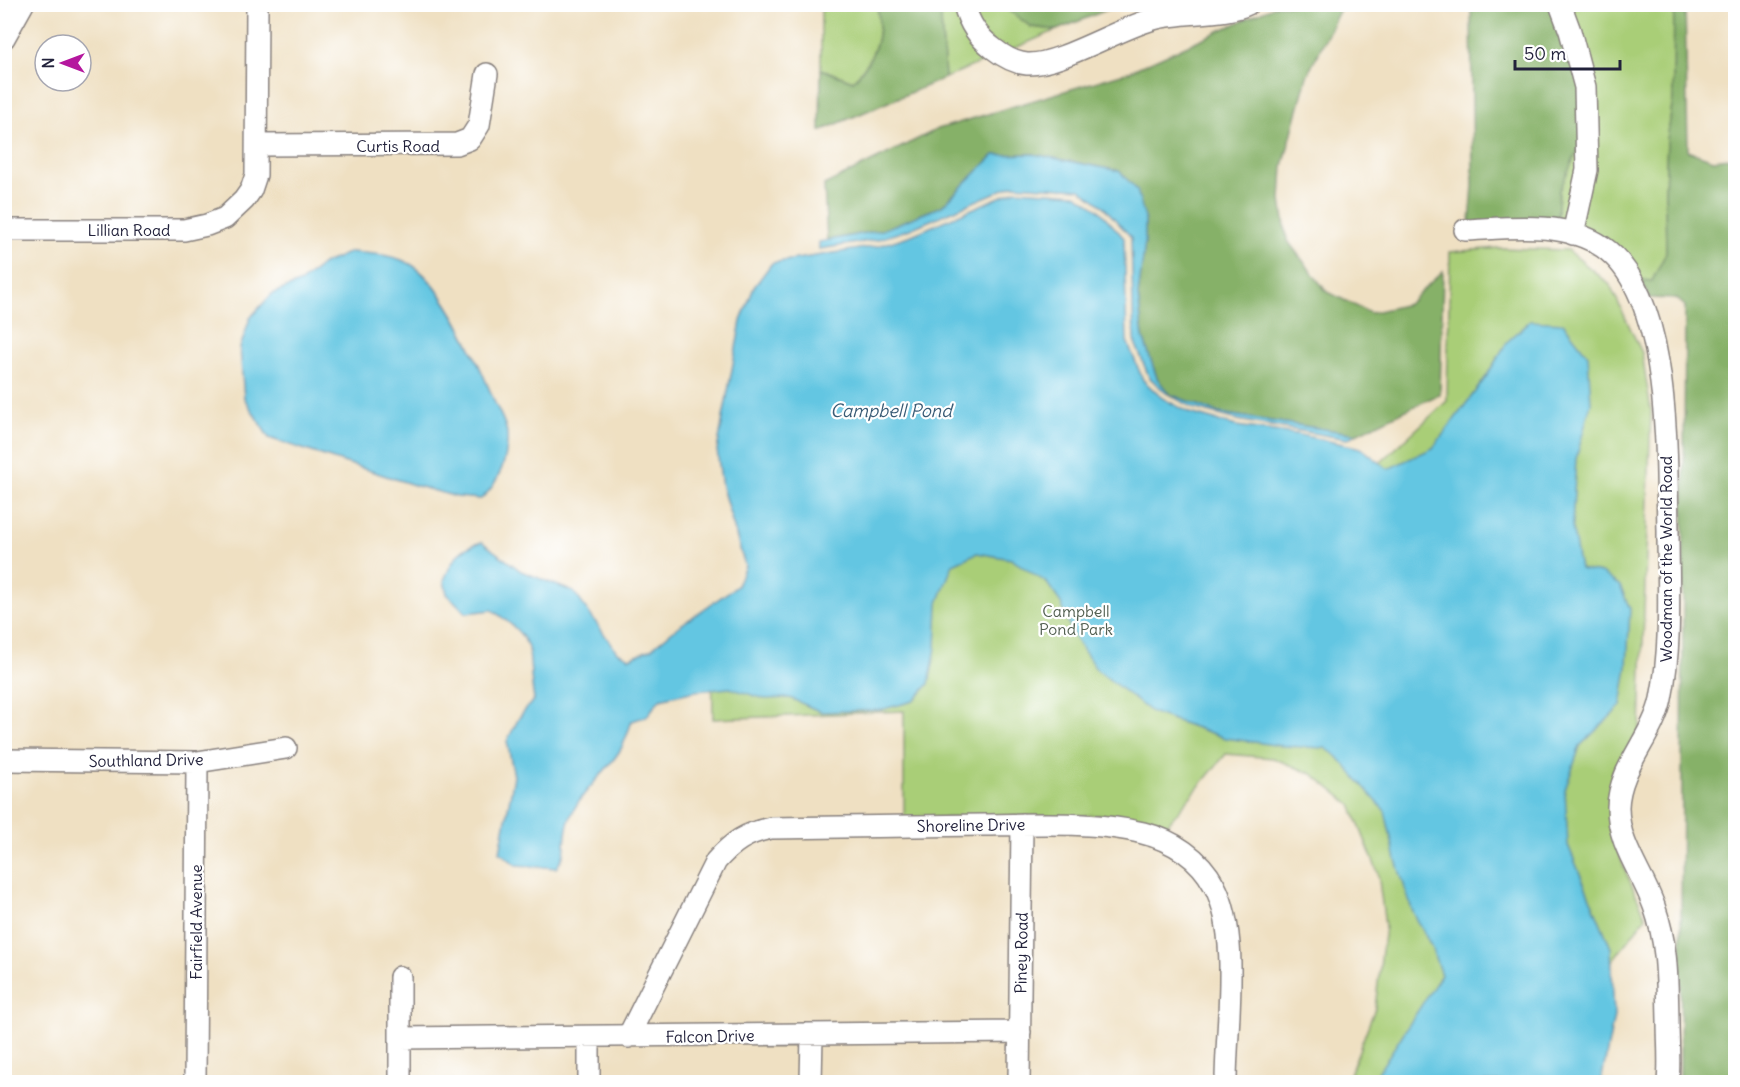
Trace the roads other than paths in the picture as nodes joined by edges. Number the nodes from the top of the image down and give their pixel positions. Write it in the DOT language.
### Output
graph roads {
  1 [pos="23,4"];
  2 [pos="257,4"];
  3 [pos="964,4"];
  4 [pos="1248,4"];
  5 [pos="1560,4"];
  6 [pos="1189,8"];
  7 [pos="4,38"];
  8 [pos="487,74"];
  9 [pos="257,145"];
  10 [pos="4,230"];
  11 [pos="1464,230"];
  12 [pos="1573,234"];
  13 [pos="286,748"];
  14 [pos="4,760"];
  15 [pos="197,762"];
  16 [pos="1022,824"];
  17 [pos="400,977"];
  18 [pos="1020,1032"];
  19 [pos="812,1035"];
  20 [pos="628,1037"];
  21 [pos="400,1038"];
  22 [pos="589,1038"];
  23 [pos="195,1083"];
  24 [pos="399,1083"];
  25 [pos="589,1083"];
  26 [pos="811,1083"];
  27 [pos="1020,1083"];
  28 [pos="1226,1083"];
  29 [pos="1668,1083"];
  1 -- 7 [label="street"];
  2 -- 9 [label="street"];
  3 -- 6 [label="street"];
  4 -- 6 [label="street"];
  5 -- 12 [label="street"];
  8 -- 9 [label="street, Curtis Road"];
  9 -- 10 [label="street, Lillian Road"];
  11 -- 12 [label="street, Woodman of the World Road"];
  12 -- 29 [label="street, Woodman of the World Road"];
  13 -- 15 [label="street, Southland Drive"];
  14 -- 15 [label="street, Southland Drive"];
  15 -- 23 [label="street, Fairfield Avenue"];
  16 -- 18 [label="street, Piney Road"];
  16 -- 20 [label="street, Shoreline Drive"];
  16 -- 28 [label="street, Shoreline Drive"];
  17 -- 21 [label="street"];
  18 -- 19 [label="street, Falcon Drive"];
  18 -- 27 [label="street, Piney Road"];
  19 -- 20 [label="street, Falcon Drive"];
  19 -- 26 [label="street"];
  20 -- 22 [label="street, Falcon Drive"];
  21 -- 22 [label="street, Falcon Drive"];
  21 -- 24 [label="street"];
  22 -- 25 [label="street"];
}
